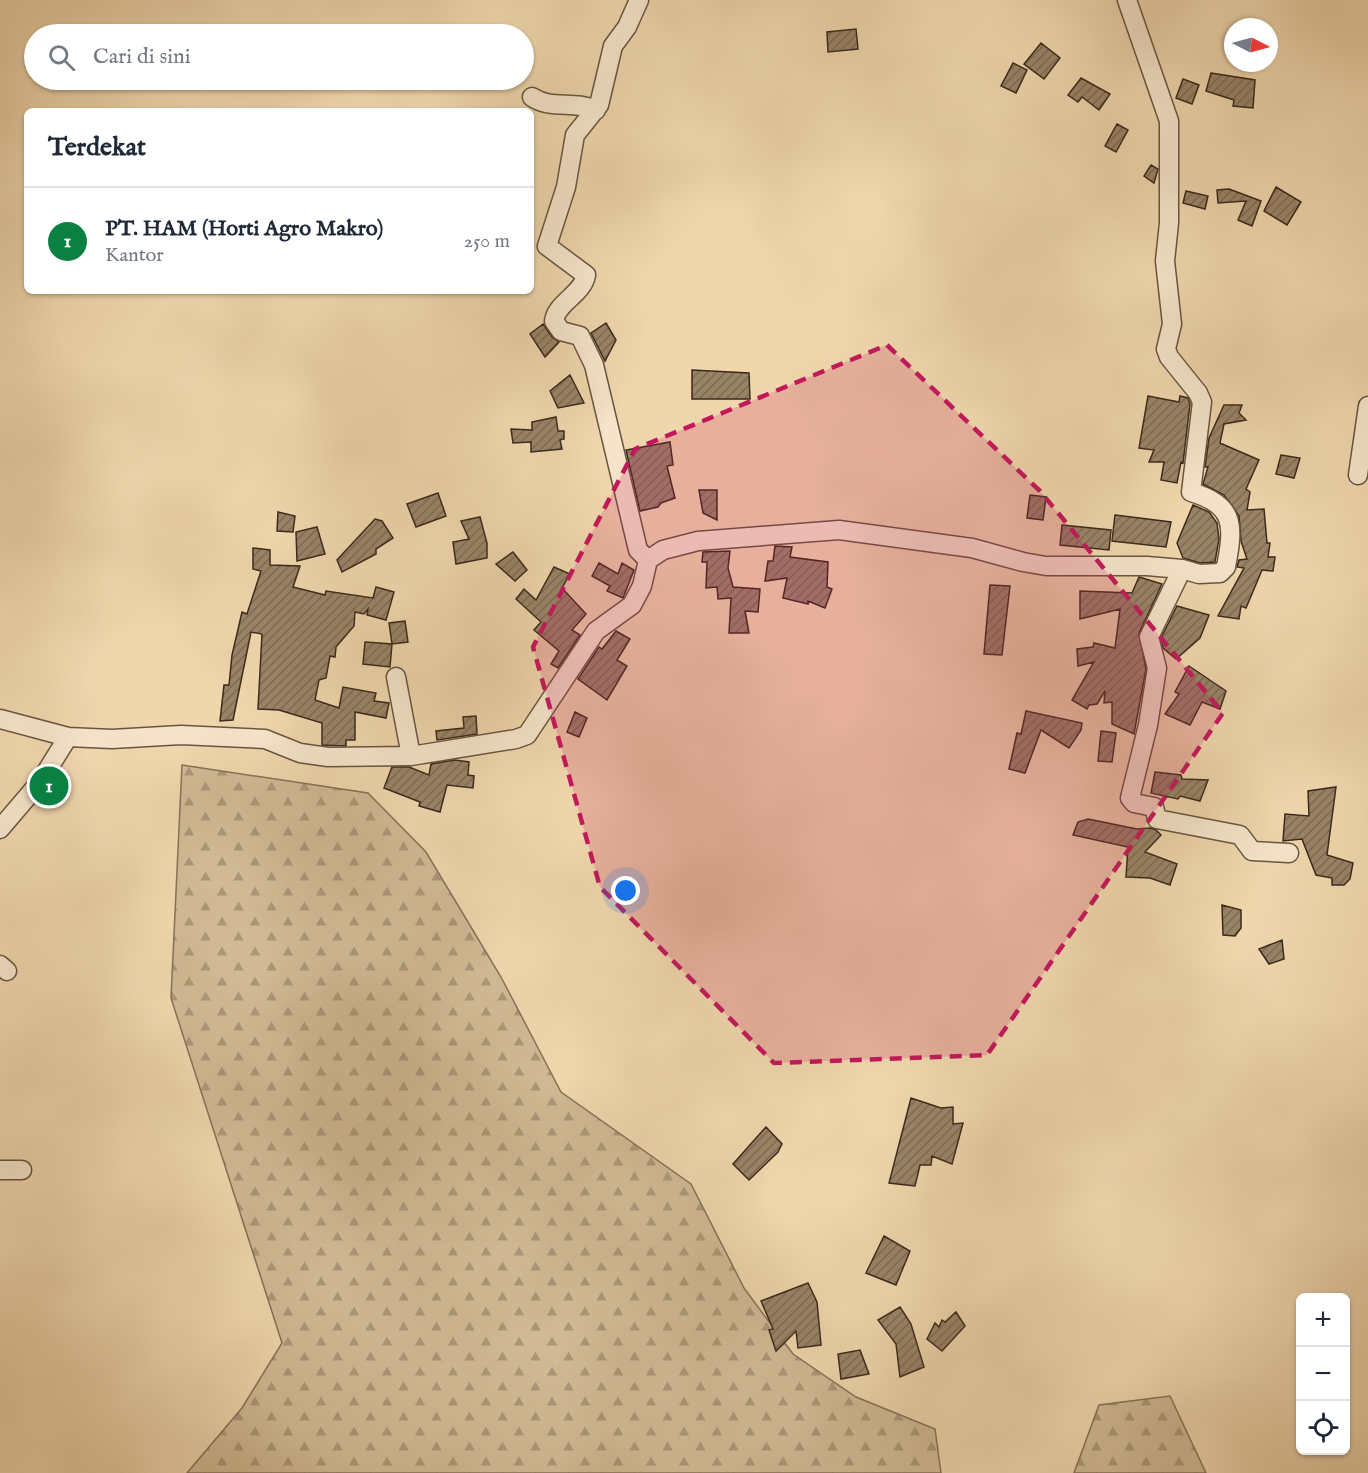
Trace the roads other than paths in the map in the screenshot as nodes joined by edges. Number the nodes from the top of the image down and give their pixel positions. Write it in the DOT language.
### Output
graph roads {
  1 [pos="639,0"];
  2 [pos="1127,0"];
  3 [pos="532,97"];
  4 [pos="596,110"];
  5 [pos="1368,406"];
  6 [pos="1358,475"];
  7 [pos="648,560"];
  8 [pos="1182,569"];
  9 [pos="396,676"];
  10 [pos="0,719"];
  11 [pos="68,737"];
  12 [pos="411,756"];
  13 [pos="0,829"];
  14 [pos="1289,853"];
  15 [pos="0,1170"];
  16 [pos="22,1170"];
  1 -- 4 [label="street"];
  2 -- 8 [label="street"];
  3 -- 4 [label="street"];
  4 -- 7 [label="street"];
  5 -- 6 [label="street"];
  7 -- 8 [label="street"];
  7 -- 12 [label="street"];
  8 -- 14 [label="street"];
  9 -- 12 [label="street"];
  10 -- 11 [label="street"];
  11 -- 12 [label="street"];
  11 -- 13 [label="street"];
  15 -- 16 [label="street"];
}
